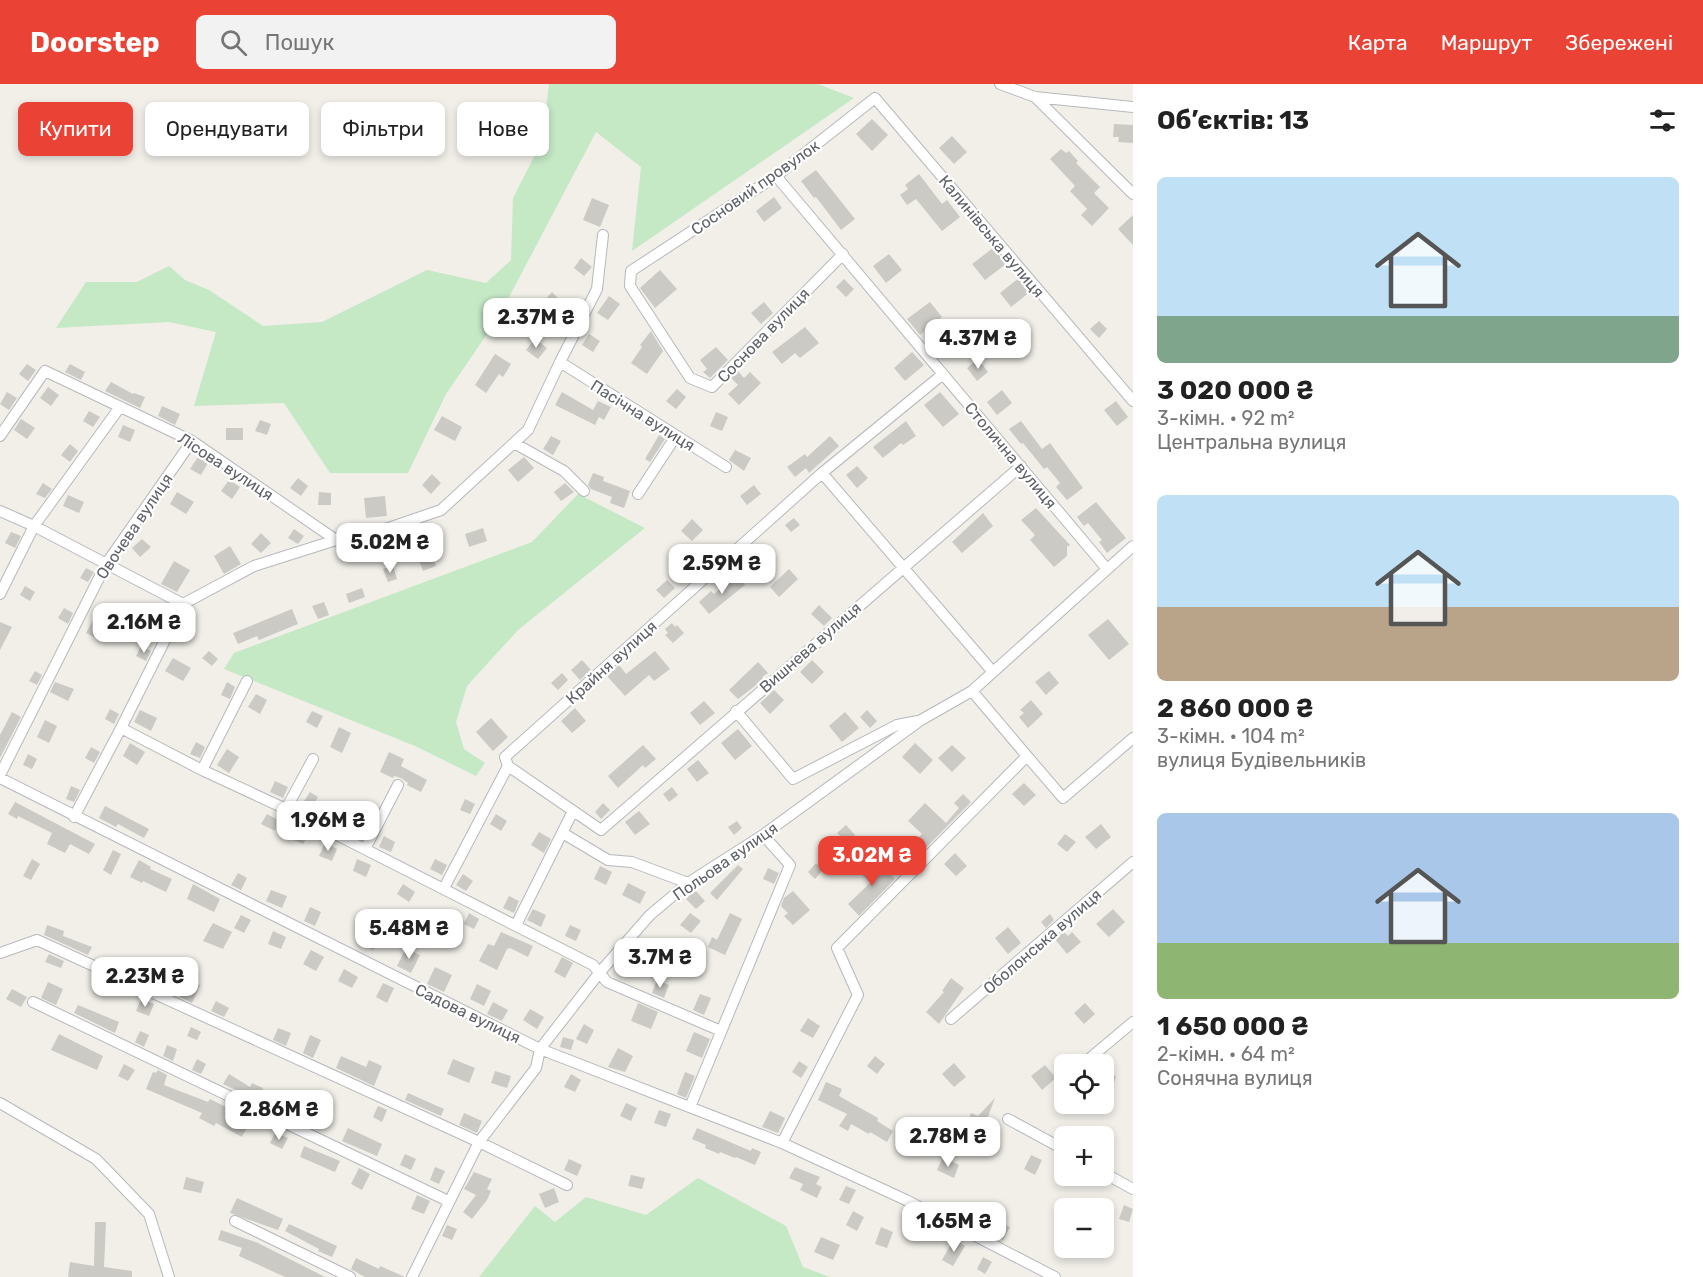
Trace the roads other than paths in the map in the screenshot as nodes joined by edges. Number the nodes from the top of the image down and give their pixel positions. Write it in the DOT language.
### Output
graph roads {
  1 [pos="1000,84"];
  2 [pos="1035,97"];
  3 [pos="875,98"];
  4 [pos="1133,107"];
  5 [pos="776,176"];
  6 [pos="1133,194"];
  7 [pos="603,235"];
  8 [pos="843,254"];
  9 [pos="631,271"];
  10 [pos="560,362"];
  11 [pos="943,375"];
  12 [pos="1133,401"];
  13 [pos="120,407"];
  14 [pos="0,436"];
  15 [pos="676,436"];
  16 [pos="192,441"];
  17 [pos="513,443"];
  18 [pos="1021,466"];
  19 [pos="726,467"];
  20 [pos="822,473"];
  21 [pos="584,491"];
  22 [pos="638,494"];
  23 [pos="0,511"];
  24 [pos="34,526"];
  25 [pos="336,540"];
  26 [pos="1133,546"];
  27 [pos="106,564"];
  28 [pos="902,568"];
  29 [pos="1107,569"];
  30 [pos="0,594"];
  31 [pos="183,604"];
  32 [pos="993,672"];
  33 [pos="247,681"];
  34 [pos="972,691"];
  35 [pos="736,711"];
  36 [pos="921,720"];
  37 [pos="121,728"];
  38 [pos="1133,738"];
  39 [pos="1027,756"];
  40 [pos="313,759"];
  41 [pos="508,766"];
  42 [pos="202,770"];
  43 [pos="0,776"];
  44 [pos="398,785"];
  45 [pos="286,809"];
  46 [pos="573,811"];
  47 [pos="74,817"];
  48 [pos="566,835"];
  49 [pos="763,835"];
  50 [pos="365,849"];
  51 [pos="1133,862"];
  52 [pos="688,884"];
  53 [pos="444,888"];
  54 [pos="516,925"];
  55 [pos="0,953"];
  56 [pos="600,972"];
  57 [pos="33,1002"];
  58 [pos="951,1019"];
  59 [pos="1133,1022"];
  60 [pos="721,1031"];
  61 [pos="540,1049"];
  62 [pos="1095,1054"];
  63 [pos="0,1103"];
  64 [pos="690,1107"];
  65 [pos="1008,1119"];
  66 [pos="479,1142"];
  67 [pos="782,1143"];
  68 [pos="1054,1144"];
  69 [pos="1114,1179"];
  70 [pos="567,1185"];
  71 [pos="1133,1189"];
  72 [pos="448,1202"];
  73 [pos="235,1221"];
  74 [pos="169,1277"];
  75 [pos="350,1277"];
  76 [pos="412,1277"];
  77 [pos="1055,1277"];
  1 -- 2 [label="street"];
  2 -- 4 [label="street"];
  2 -- 6 [label="street"];
  3 -- 5 [label="street, Сосновий провулок"];
  3 -- 12 [label="street, Калинівська вулиця"];
  5 -- 8 [label="street, Столична вулиця"];
  5 -- 9 [label="street, Сосновий провулок"];
  7 -- 10 [label="street"];
  8 -- 9 [label="street, Соснова вулиця"];
  8 -- 11 [label="street, Столична вулиця"];
  10 -- 15 [label="street, Пасічна вулиця"];
  10 -- 17 [label="street"];
  11 -- 18 [label="street, Столична вулиця"];
  11 -- 20 [label="street, Крайня вулиця"];
  13 -- 14 [label="street, Лісова вулиця"];
  13 -- 16 [label="street, Лісова вулиця"];
  13 -- 24 [label="street"];
  15 -- 19 [label="street, Пасічна вулиця"];
  15 -- 22 [label="street"];
  16 -- 25 [label="street, Лісова вулиця"];
  16 -- 27 [label="street, Овочева вулиця"];
  17 -- 21 [label="street"];
  17 -- 25 [label="street"];
  18 -- 28 [label="street, Вишнева вулиця"];
  18 -- 29 [label="street, Столична вулиця"];
  20 -- 28 [label="street"];
  20 -- 41 [label="street, Крайня вулиця"];
  23 -- 24 [label="street"];
  24 -- 27 [label="street"];
  24 -- 30 [label="street"];
  25 -- 31 [label="street"];
  26 -- 29 [label="street, Польова вулиця"];
  27 -- 31 [label="street"];
  27 -- 43 [label="street, Овочева вулиця"];
  28 -- 32 [label="street"];
  28 -- 35 [label="street, Вишнева вулиця"];
  29 -- 32 [label="street, Польова вулиця"];
  31 -- 37 [label="street"];
  32 -- 34 [label="street, Польова вулиця"];
  33 -- 42 [label="street"];
  34 -- 36 [label="street, Польова вулиця"];
  34 -- 39 [label="street"];
  35 -- 36 [label="street, Польова вулиця"];
  35 -- 46 [label="street, Вишнева вулиця"];
  36 -- 49 [label="street, Польова вулиця"];
  37 -- 42 [label="street"];
  37 -- 47 [label="street"];
  38 -- 39 [label="street"];
  39 -- 67 [label="street"];
  40 -- 45 [label="street"];
  41 -- 46 [label="street"];
  41 -- 53 [label="street"];
  42 -- 45 [label="street"];
  43 -- 47 [label="street, Садова вулиця"];
  44 -- 50 [label="street"];
  45 -- 50 [label="street"];
  46 -- 54 [label="street"];
  47 -- 61 [label="street, Садова вулиця"];
  48 -- 52 [label="street"];
  49 -- 52 [label="street, Польова вулиця"];
  49 -- 60 [label="street"];
  50 -- 53 [label="street"];
  51 -- 58 [label="street, Оболонська вулиця"];
  52 -- 56 [label="street, Польова вулиця"];
  53 -- 54 [label="street"];
  54 -- 56 [label="street"];
  55 -- 66 [label="street"];
  56 -- 60 [label="street"];
  56 -- 61 [label="street, Польова вулиця"];
  57 -- 72 [label="street"];
  59 -- 62 [label="street"];
  60 -- 64 [label="street"];
  61 -- 64 [label="street, Садова вулиця"];
  61 -- 66 [label="street, Польова вулиця"];
  63 -- 74 [label="street"];
  64 -- 67 [label="street, Садова вулиця"];
  65 -- 68 [label="street"];
  66 -- 70 [label="street"];
  66 -- 72 [label="street, Польова вулиця"];
  67 -- 77 [label="street, Садова вулиця"];
  69 -- 71 [label="street"];
  72 -- 76 [label="street, Польова вулиця"];
  73 -- 75 [label="street"];
}
